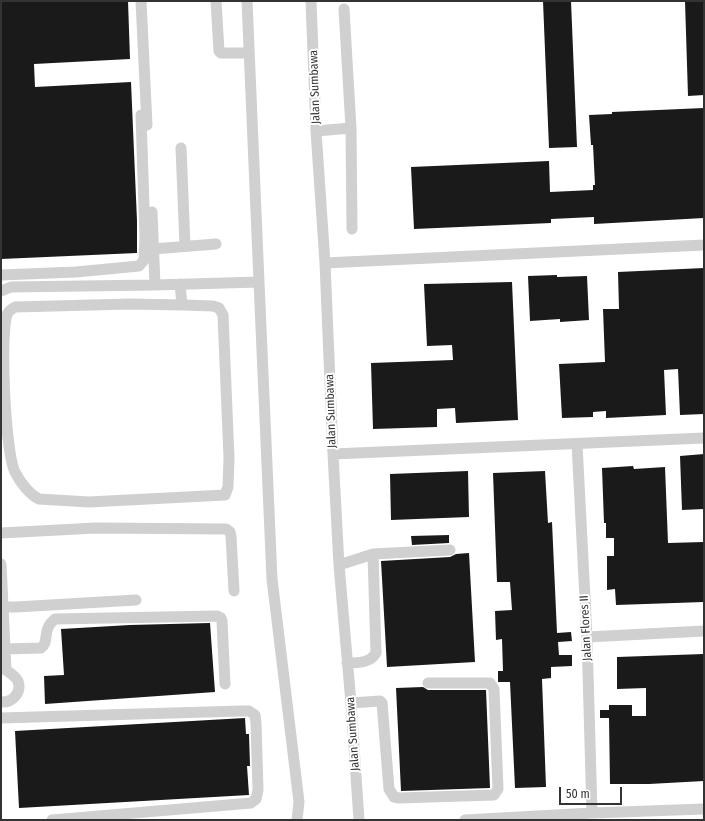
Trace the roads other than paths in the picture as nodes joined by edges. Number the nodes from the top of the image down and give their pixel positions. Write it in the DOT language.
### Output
graph roads {
  1 [pos="141,1"];
  2 [pos="216,1"];
  3 [pos="247,1"];
  4 [pos="311,1"];
  5 [pos="344,9"];
  6 [pos="249,53"];
  7 [pos="141,115"];
  8 [pos="351,128"];
  9 [pos="320,130"];
  10 [pos="181,148"];
  11 [pos="352,229"];
  12 [pos="216,244"];
  13 [pos="704,245"];
  14 [pos="185,246"];
  15 [pos="153,249"];
  16 [pos="325,263"];
  17 [pos="1,275"];
  18 [pos="259,282"];
  19 [pos="180,284"];
  20 [pos="155,285"];
  21 [pos="1,291"];
  22 [pos="182,305"];
  23 [pos="704,438"];
  24 [pos="576,444"];
  25 [pos="333,454"];
  26 [pos="1,533"];
  27 [pos="450,550"];
  28 [pos="373,554"];
  29 [pos="1,564"];
  30 [pos="339,565"];
  31 [pos="234,591"];
  32 [pos="136,600"];
  33 [pos="3,607"];
  34 [pos="704,630"];
  35 [pos="3,633"];
  36 [pos="587,637"];
  37 [pos="5,650"];
  38 [pos="350,663"];
  39 [pos="4,672"];
  40 [pos="428,683"];
  41 [pos="225,684"];
  42 [pos="1,702"];
  43 [pos="358,702"];
  44 [pos="1,718"];
  45 [pos="704,809"];
  46 [pos="592,813"];
  47 [pos="687,815"];
  48 [pos="52,820"];
  49 [pos="297,820"];
  50 [pos="359,820"];
  51 [pos="465,820"];
  1 -- 15 [label="street"];
  2 -- 6 [label="street"];
  3 -- 6 [label="street"];
  4 -- 9 [label="street, Jalan Sumbawa"];
  5 -- 8 [label="street"];
  6 -- 18 [label="street"];
  7 -- 17 [label="street"];
  8 -- 9 [label="street"];
  8 -- 11 [label="street"];
  9 -- 16 [label="street, Jalan Sumbawa"];
  10 -- 14 [label="street"];
  12 -- 14 [label="street"];
  13 -- 16 [label="street"];
  14 -- 15 [label="street"];
  15 -- 20 [label="street"];
  16 -- 25 [label="street, Jalan Sumbawa"];
  18 -- 19 [label="street"];
  18 -- 49 [label="street"];
  19 -- 20 [label="street"];
  19 -- 22 [label="street"];
  20 -- 21 [label="street"];
  22 -- 22 [label="street"];
  23 -- 24 [label="street"];
  24 -- 25 [label="street"];
  24 -- 36 [label="street, Jalan Flores II"];
  25 -- 30 [label="street, Jalan Sumbawa"];
  26 -- 31 [label="street"];
  27 -- 28 [label="street"];
  28 -- 30 [label="street"];
  28 -- 38 [label="street"];
  29 -- 33 [label="street"];
  30 -- 38 [label="street, Jalan Sumbawa"];
  32 -- 33 [label="street"];
  33 -- 35 [label="street"];
  34 -- 36 [label="street"];
  35 -- 37 [label="street"];
  36 -- 46 [label="street, Jalan Flores II"];
  37 -- 39 [label="street"];
  37 -- 41 [label="street"];
  38 -- 43 [label="street, Jalan Sumbawa"];
  39 -- 42 [label="street"];
  40 -- 43 [label="street"];
  43 -- 50 [label="street, Jalan Sumbawa"];
  44 -- 48 [label="street"];
  45 -- 47 [label="street"];
  46 -- 47 [label="street"];
  46 -- 51 [label="street"];
}
